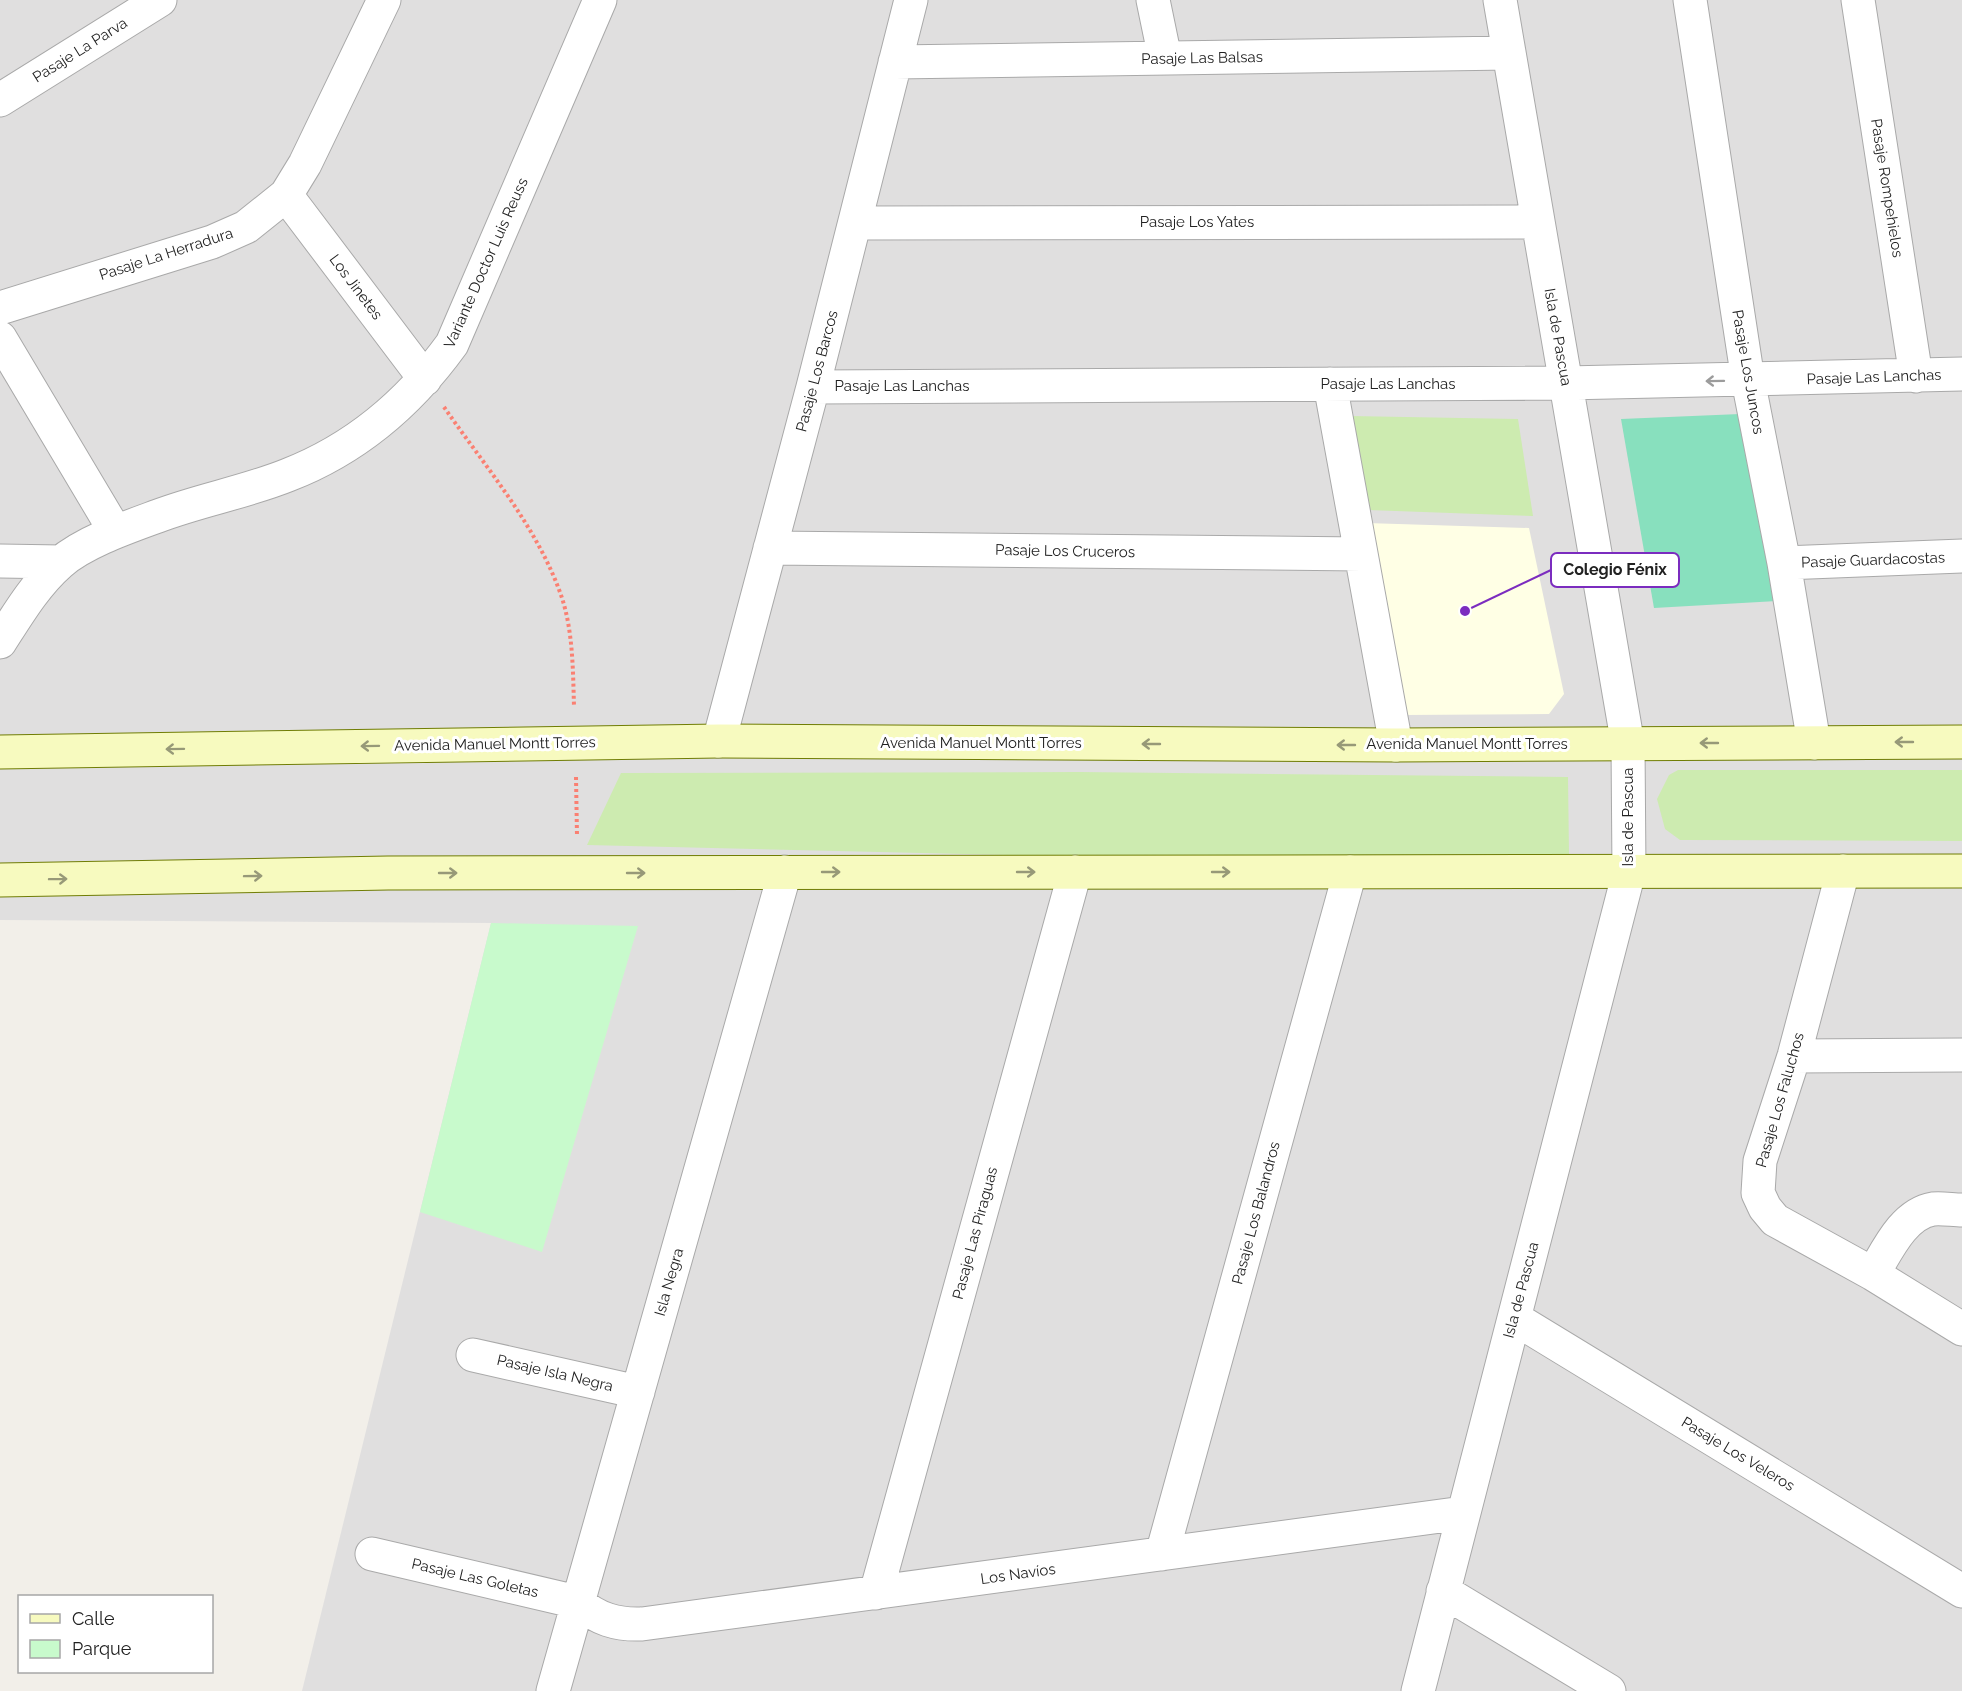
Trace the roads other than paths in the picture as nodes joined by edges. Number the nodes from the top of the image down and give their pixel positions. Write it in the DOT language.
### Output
graph roads {
  1 [pos="160,0"];
  2 [pos="384,0"];
  3 [pos="600,0"];
  4 [pos="911,0"];
  5 [pos="1153,0"];
  6 [pos="1500,0"];
  7 [pos="1690,0"];
  8 [pos="1858,0"];
  9 [pos="1509,53"];
  10 [pos="1165,58"];
  11 [pos="895,62"];
  12 [pos="0,100"];
  13 [pos="286,195"];
  14 [pos="1538,222"];
  15 [pos="855,223"];
  16 [pos="0,308"];
  17 [pos="0,338"];
  18 [pos="1962,374"];
  19 [pos="1916,376"];
  20 [pos="425,379"];
  21 [pos="1748,380"];
  22 [pos="1566,383"];
  23 [pos="1330,384"];
  24 [pos="813,387"];
  25 [pos="115,531"];
  26 [pos="770,548"];
  27 [pos="1361,554"];
  28 [pos="1962,556"];
  29 [pos="0,561"];
  30 [pos="61,562"];
  31 [pos="1784,563"];
  32 [pos="0,642"];
  33 [pos="719,741"];
  34 [pos="1962,742"];
  35 [pos="1814,743"];
  36 [pos="1396,745"];
  37 [pos="1628,745"];
  38 [pos="0,752"];
  39 [pos="1843,871"];
  40 [pos="1962,871"];
  41 [pos="785,872"];
  42 [pos="1075,872"];
  43 [pos="1350,872"];
  44 [pos="1629,872"];
  45 [pos="0,880"];
  46 [pos="1962,1055"];
  47 [pos="1794,1056"];
  48 [pos="1962,1210"];
  49 [pos="1873,1274"];
  50 [pos="1514,1318"];
  51 [pos="1962,1329"];
  52 [pos="473,1355"];
  53 [pos="638,1392"];
  54 [pos="1463,1514"];
  55 [pos="372,1554"];
  56 [pos="1162,1554"];
  57 [pos="1443,1591"];
  58 [pos="1962,1591"];
  59 [pos="876,1593"];
  60 [pos="577,1602"];
  61 [pos="553,1691"];
  62 [pos="1418,1691"];
  63 [pos="1609,1691"];
  1 -- 12 [label="street, Pasaje La Parva"];
  2 -- 13 [label="street, Pasaje La Herradura"];
  3 -- 20 [label="street, Variante Doctor Luis Reuss"];
  4 -- 11 [label="street, Pasaje Los Barcos"];
  5 -- 10 [label="street"];
  6 -- 9 [label="street, Isla de Pascua"];
  7 -- 21 [label="street, Pasaje Los Juncos"];
  8 -- 19 [label="street, Pasaje Rompehielos"];
  9 -- 10 [label="street, Pasaje Las Balsas"];
  9 -- 14 [label="street, Isla de Pascua"];
  10 -- 11 [label="street, Pasaje Las Balsas"];
  11 -- 15 [label="street, Pasaje Los Barcos"];
  13 -- 16 [label="street, Pasaje La Herradura"];
  13 -- 20 [label="street, Los Jinetes"];
  14 -- 15 [label="street, Pasaje Los Yates"];
  14 -- 22 [label="street, Isla de Pascua"];
  15 -- 24 [label="street, Pasaje Los Barcos"];
  17 -- 25 [label="street"];
  18 -- 19 [label="street, Pasaje Las Lanchas"];
  19 -- 21 [label="street, Pasaje Las Lanchas"];
  20 -- 25 [label="street, Variante Doctor Luis Reuss"];
  21 -- 22 [label="street, Pasaje Las Lanchas, one-way"];
  21 -- 31 [label="street, Pasaje Los Juncos"];
  22 -- 23 [label="street, Pasaje Las Lanchas"];
  22 -- 37 [label="street, Isla de Pascua"];
  23 -- 24 [label="street, Pasaje Las Lanchas"];
  23 -- 27 [label="street"];
  24 -- 26 [label="street, Pasaje Los Barcos"];
  25 -- 30 [label="street, Variante Doctor Luis Reuss"];
  26 -- 27 [label="street, Pasaje Los Cruceros"];
  26 -- 33 [label="street, Pasaje Los Barcos"];
  27 -- 36 [label="street"];
  28 -- 31 [label="street, Pasaje Guardacostas"];
  29 -- 30 [label="street"];
  30 -- 32 [label="street, Variante Doctor Luis Reuss"];
  31 -- 35 [label="street, Pasaje Los Juncos"];
  36 -- 33 [label="street, Avenida Manuel Montt Torres, one-way"];
  33 -- 38 [label="street, Avenida Manuel Montt Torres, one-way"];
  34 -- 35 [label="street, Avenida Manuel Montt Torres, one-way"];
  35 -- 37 [label="street, Avenida Manuel Montt Torres, one-way"];
  36 -- 37 [label="street, Avenida Manuel Montt Torres"];
  37 -- 44 [label="street, Isla de Pascua"];
  39 -- 40 [label="street"];
  39 -- 44 [label="street"];
  39 -- 47 [label="street, Pasaje Los Faluchos"];
  41 -- 42 [label="street, one-way"];
  45 -- 41 [label="street, one-way"];
  41 -- 53 [label="street, Isla Negra"];
  42 -- 43 [label="street, one-way"];
  42 -- 59 [label="street, Pasaje Las Piraguas"];
  43 -- 44 [label="street"];
  43 -- 56 [label="street, Pasaje Los Balandros"];
  44 -- 50 [label="street, Isla de Pascua"];
  46 -- 47 [label="street"];
  47 -- 49 [label="street, Pasaje Los Faluchos"];
  48 -- 49 [label="street"];
  49 -- 51 [label="street, Pasaje Los Faluchos"];
  50 -- 54 [label="street, Isla de Pascua"];
  50 -- 58 [label="street, Pasaje Los Veleros"];
  52 -- 53 [label="street, Pasaje Isla Negra"];
  53 -- 60 [label="street, Isla Negra"];
  54 -- 56 [label="street, Los Navíos"];
  54 -- 57 [label="street, Isla de Pascua"];
  55 -- 60 [label="street, Pasaje Las Goletas"];
  56 -- 59 [label="street, Los Navíos"];
  57 -- 62 [label="street, Isla de Pascua"];
  57 -- 63 [label="street"];
  59 -- 60 [label="street, Los Navíos"];
  60 -- 61 [label="street, Isla Negra"];
}
